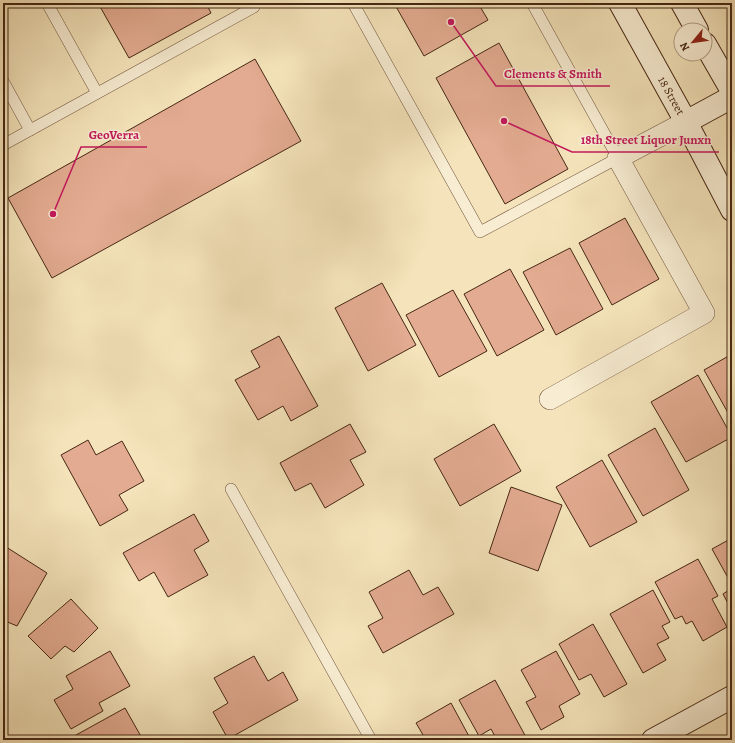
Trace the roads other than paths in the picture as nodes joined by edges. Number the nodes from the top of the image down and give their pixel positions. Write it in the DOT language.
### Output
graph roads {
  1 [pos="47,3"];
  2 [pos="252,3"];
  3 [pos="353,3"];
  4 [pos="532,3"];
  5 [pos="620,3"];
  6 [pos="682,3"];
  7 [pos="693,22"];
  8 [pos="713,58"];
  9 [pos="3,81"];
  10 [pos="732,91"];
  11 [pos="97,93"];
  12 [pos="732,97"];
  13 [pos="686,122"];
  14 [pos="30,130"];
  15 [pos="3,145"];
  16 [pos="618,158"];
  17 [pos="732,210"];
  18 [pos="550,399"];
  19 [pos="231,489"];
  20 [pos="732,697"];
  21 [pos="371,740"];
  22 [pos="653,740"];
  1 -- 11 [label="lane"];
  2 -- 11 [label="lane"];
  3 -- 16 [label="lane"];
  4 -- 16 [label="lane"];
  5 -- 13 [label="street, 18 Street"];
  6 -- 7 [label="street"];
  8 -- 10 [label="street"];
  9 -- 14 [label="lane"];
  11 -- 14 [label="lane"];
  12 -- 13 [label="street"];
  13 -- 16 [label="street"];
  13 -- 17 [label="street, 18 Street"];
  14 -- 15 [label="lane"];
  16 -- 18 [label="street"];
  19 -- 21 [label="lane"];
  20 -- 22 [label="street"];
}
